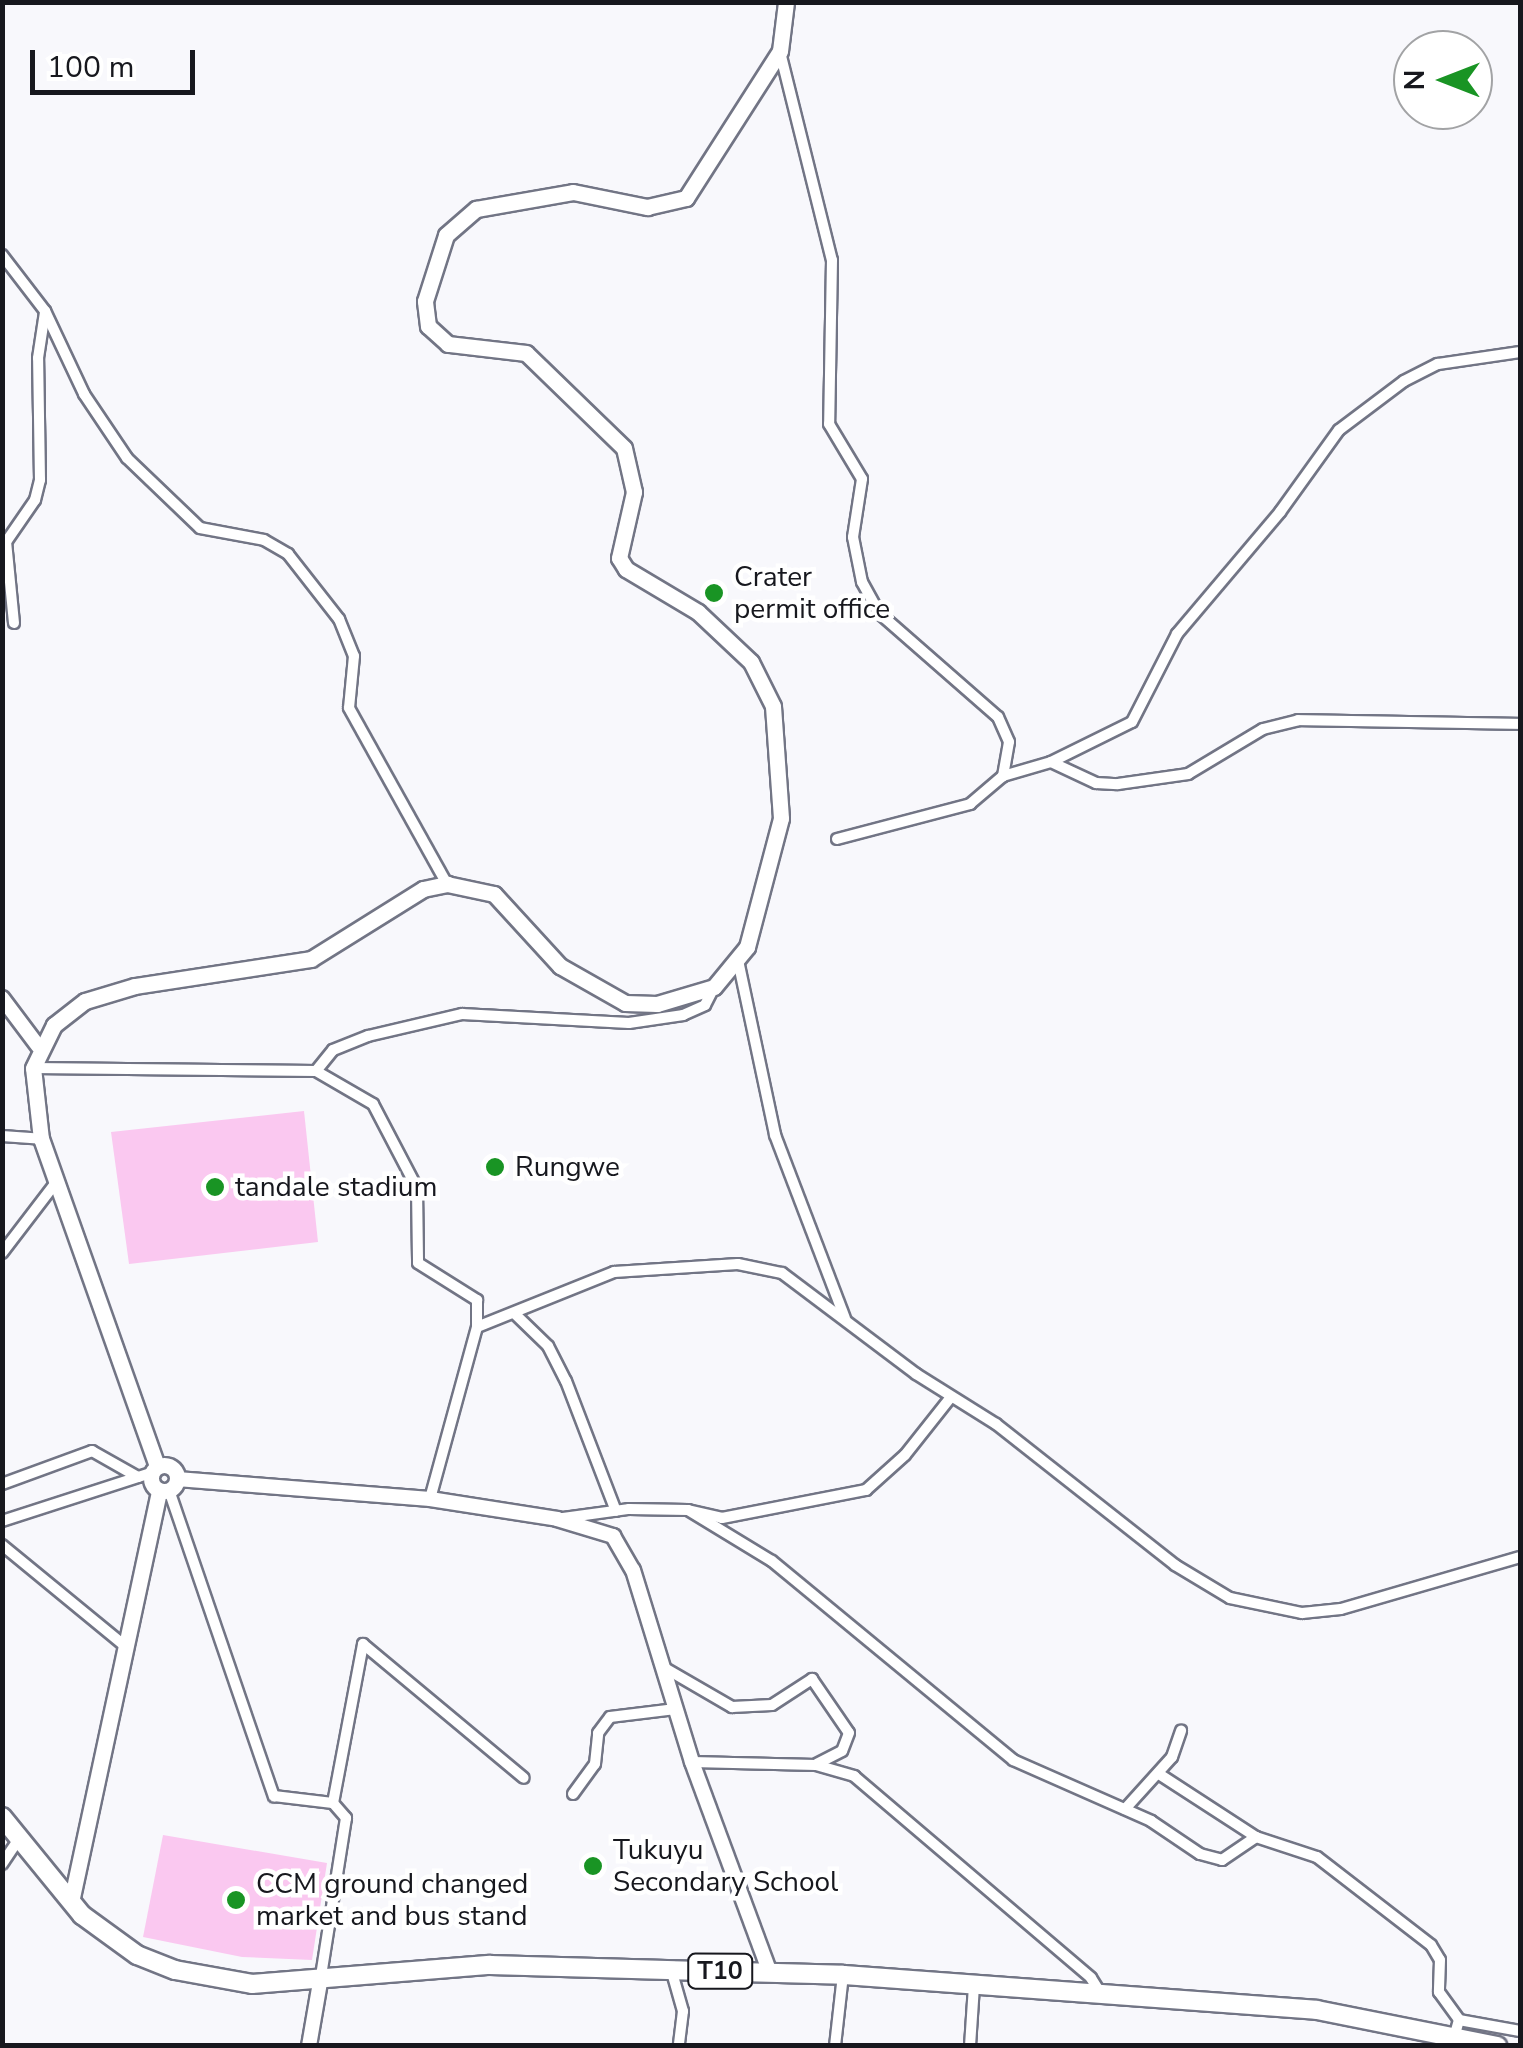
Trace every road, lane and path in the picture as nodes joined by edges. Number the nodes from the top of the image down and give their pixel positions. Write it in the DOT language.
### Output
graph roads {
  1 [pos="786,2"];
  2 [pos="780,50"];
  3 [pos="2,256"];
  4 [pos="45,311"];
  5 [pos="1520,352"];
  6 [pos="14,623"];
  7 [pos="1520,724"];
  8 [pos="1051,762"];
  9 [pos="1003,776"];
  10 [pos="837,839"];
  11 [pos="447,884"];
  12 [pos="738,964"];
  13 [pos="714,987"];
  14 [pos="2,998"];
  15 [pos="38,1046"];
  16 [pos="33,1068"];
  17 [pos="316,1071"];
  18 [pos="2,1136"];
  19 [pos="41,1140"];
  20 [pos="54,1185"];
  21 [pos="2,1252"];
  22 [pos="515,1314"];
  23 [pos="846,1319"];
  24 [pos="477,1327"];
  25 [pos="951,1397"];
  26 [pos="149,1472"];
  27 [pos="2,1484"];
  28 [pos="168,1486"];
  29 [pos="430,1499"];
  30 [pos="688,1510"];
  31 [pos="616,1511"];
  32 [pos="557,1519"];
  33 [pos="2,1521"];
  34 [pos="2,1545"];
  35 [pos="1520,1559"];
  36 [pos="126,1646"];
  37 [pos="663,1667"];
  38 [pos="676,1710"];
  39 [pos="1181,1731"];
  40 [pos="692,1762"];
  41 [pos="816,1764"];
  42 [pos="1160,1774"];
  43 [pos="524,1778"];
  44 [pos="572,1794"];
  45 [pos="333,1803"];
  46 [pos="1125,1809"];
  47 [pos="2,1817"];
  48 [pos="1256,1837"];
  49 [pos="19,1839"];
  50 [pos="2,1864"];
  51 [pos="71,1902"];
  52 [pos="670,1968"];
  53 [pos="770,1973"];
  54 [pos="843,1975"];
  55 [pos="320,1982"];
  56 [pos="974,1985"];
  57 [pos="1102,1995"];
  58 [pos="1457,2028"];
  59 [pos="1520,2031"];
  60 [pos="1495,2045"];
  61 [pos="309,2046"];
  62 [pos="679,2046"];
  63 [pos="835,2046"];
  64 [pos="970,2046"];
  1 -- 2 [label="main road"];
  2 -- 9 [label="street"];
  2 -- 12 [label="main road"];
  3 -- 4 [label="street"];
  4 -- 6 [label="street"];
  4 -- 11 [label="street"];
  5 -- 8 [label="street"];
  7 -- 8 [label="street"];
  8 -- 9 [label="street"];
  9 -- 10 [label="street"];
  11 -- 13 [label="main road"];
  11 -- 15 [label="main road"];
  12 -- 13 [label="main road"];
  12 -- 23 [label="street"];
  13 -- 17 [label="street"];
  14 -- 15 [label="street"];
  15 -- 16 [label="main road"];
  16 -- 17 [label="street"];
  16 -- 19 [label="main road"];
  17 -- 24 [label="street"];
  18 -- 19 [label="street"];
  19 -- 20 [label="main road"];
  20 -- 21 [label="street"];
  20 -- 26 [label="main road"];
  22 -- 23 [label="street"];
  22 -- 24 [label="street"];
  22 -- 31 [label="street"];
  23 -- 25 [label="street"];
  24 -- 29 [label="street"];
  25 -- 30 [label="street"];
  25 -- 35 [label="street"];
  26 -- 27 [label="street"];
  26 -- 28 [label="main road"];
  26 -- 28 [label="main road"];
  26 -- 33 [label="street"];
  28 -- 29 [label="street"];
  28 -- 36 [label="main road"];
  28 -- 45 [label="street"];
  29 -- 32 [label="street"];
  30 -- 31 [label="street"];
  30 -- 46 [label="street"];
  31 -- 32 [label="street"];
  32 -- 37 [label="street"];
  34 -- 36 [label="street"];
  36 -- 51 [label="main road"];
  37 -- 38 [label="street"];
  37 -- 41 [label="street"];
  38 -- 40 [label="street"];
  38 -- 44 [label="street"];
  39 -- 42 [label="street"];
  40 -- 41 [label="street"];
  40 -- 53 [label="street"];
  41 -- 57 [label="street"];
  42 -- 46 [label="street"];
  42 -- 48 [label="street"];
  43 -- 45 [label="street"];
  45 -- 55 [label="street"];
  46 -- 48 [label="street"];
  47 -- 49 [label="highway, T10"];
  48 -- 58 [label="street"];
  49 -- 50 [label="street"];
  49 -- 51 [label="highway, T10"];
  51 -- 55 [label="highway, T10"];
  52 -- 53 [label="highway, T10"];
  52 -- 55 [label="highway, T10"];
  52 -- 62 [label="street"];
  53 -- 54 [label="highway, T10"];
  54 -- 56 [label="highway, T10"];
  54 -- 63 [label="street"];
  55 -- 61 [label="street"];
  56 -- 57 [label="highway, T10"];
  56 -- 64 [label="street"];
  57 -- 58 [label="highway, T10"];
  58 -- 59 [label="street"];
  58 -- 60 [label="highway, T10"];
}
